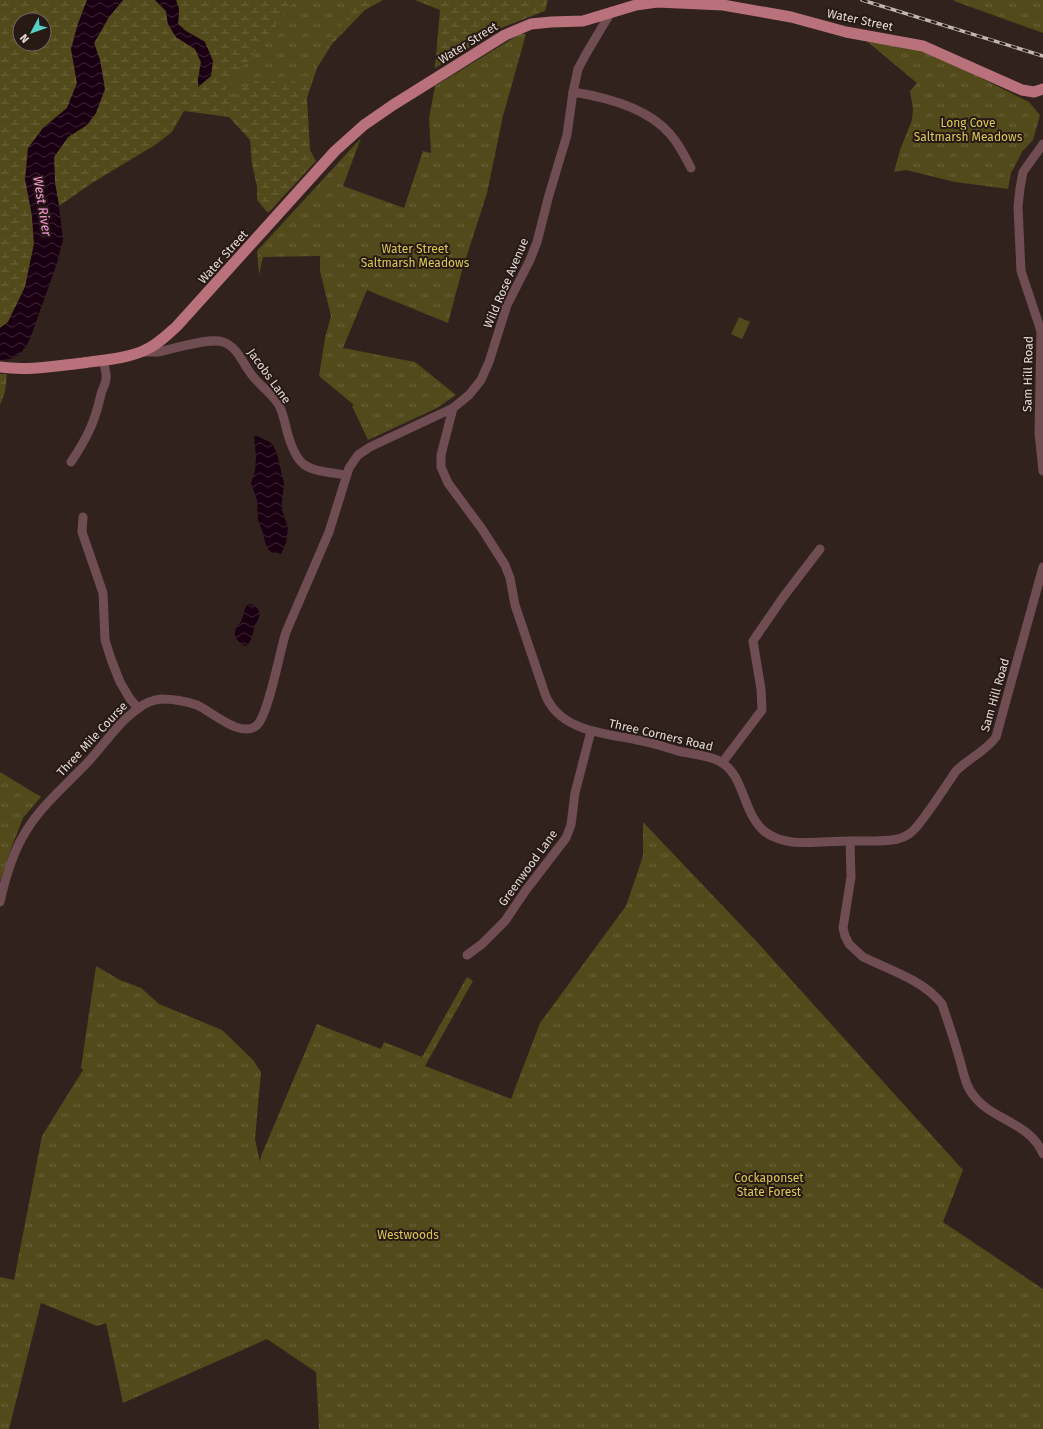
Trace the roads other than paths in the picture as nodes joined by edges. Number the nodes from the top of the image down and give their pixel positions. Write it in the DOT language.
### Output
graph roads {
  1 [pos="658,1"];
  2 [pos="611,12"];
  3 [pos="573,92"];
  4 [pos="1042,92"];
  5 [pos="1043,144"];
  6 [pos="691,168"];
  7 [pos="142,352"];
  8 [pos="103,360"];
  9 [pos="0,367"];
  10 [pos="453,408"];
  11 [pos="1041,443"];
  12 [pos="72,462"];
  13 [pos="1043,471"];
  14 [pos="346,475"];
  15 [pos="83,517"];
  16 [pos="820,549"];
  17 [pos="1043,567"];
  18 [pos="138,708"];
  19 [pos="591,731"];
  20 [pos="722,762"];
  21 [pos="850,841"];
  22 [pos="0,902"];
  23 [pos="466,955"];
  24 [pos="1042,1151"];
  1 -- 2 [label="main road, Water Street"];
  1 -- 4 [label="main road, Water Street"];
  2 -- 3 [label="street, Wild Rose Avenue"];
  2 -- 7 [label="main road, Water Street"];
  3 -- 6 [label="street"];
  3 -- 10 [label="street, Wild Rose Avenue"];
  5 -- 11 [label="street, Sam Hill Road"];
  7 -- 8 [label="main road, Water Street"];
  7 -- 14 [label="street, Jacobs Lane"];
  8 -- 9 [label="main road, Water Street"];
  8 -- 12 [label="street"];
  10 -- 14 [label="street, Wild Rose Avenue"];
  10 -- 19 [label="street, Three Corners Road"];
  11 -- 13 [label="street, Sam Hill Road"];
  14 -- 18 [label="street, Three Mile Course"];
  15 -- 18 [label="street"];
  16 -- 20 [label="street"];
  17 -- 21 [label="street, Sam Hill Road"];
  18 -- 22 [label="street, Three Mile Course"];
  19 -- 20 [label="street, Three Corners Road"];
  19 -- 23 [label="street, Greenwood Lane"];
  20 -- 21 [label="street, Three Corners Road"];
  21 -- 24 [label="street"];
}
